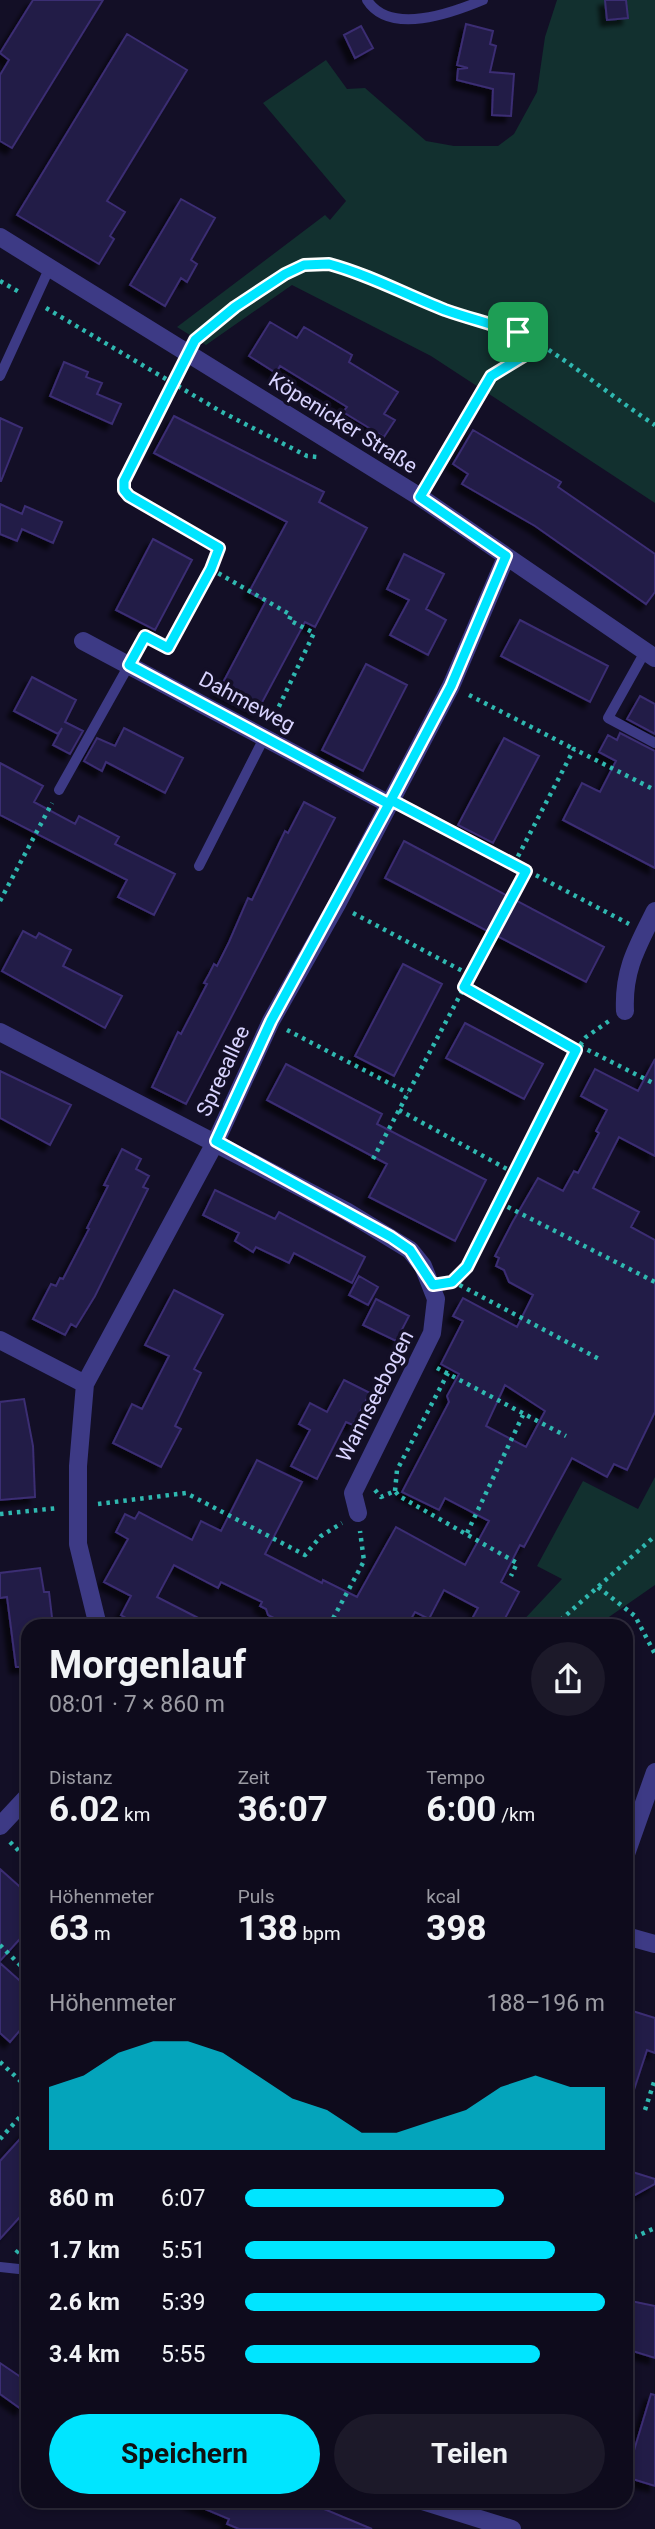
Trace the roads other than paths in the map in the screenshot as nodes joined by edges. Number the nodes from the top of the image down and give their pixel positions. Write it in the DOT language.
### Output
graph roads {
  1 [pos="367,0"];
  2 [pos="483,0"];
  3 [pos="0,237"];
  4 [pos="50,269"];
  5 [pos="0,376"];
  6 [pos="506,556"];
  7 [pos="83,641"];
  8 [pos="650,654"];
  9 [pos="129,665"];
  10 [pos="264,738"];
  11 [pos="655,743"];
  12 [pos="59,790"];
  13 [pos="390,802"];
  14 [pos="199,866"];
  15 [pos="655,911"];
  16 [pos="625,1011"];
  17 [pos="0,1032"];
  18 [pos="216,1141"];
  19 [pos="0,1340"];
  20 [pos="85,1384"];
  21 [pos="358,1513"];
  22 [pos="96,1619"];
  23 [pos="655,1772"];
  24 [pos="21,1808"];
  25 [pos="5,1834"];
  26 [pos="633,1834"];
  27 [pos="633,1938"];
  28 [pos="655,1944"];
  29 [pos="0,2266"];
  30 [pos="21,2269"];
  31 [pos="444,2508"];
  32 [pos="512,2529"];
  1 -- 2 [label="lane"];
  3 -- 4 [label="street, Köpenicker Straße"];
  4 -- 5 [label="lane"];
  4 -- 6 [label="street, Köpenicker Straße"];
  6 -- 8 [label="street, Köpenicker Straße"];
  6 -- 13 [label="street, Spreeallee"];
  7 -- 9 [label="street, Dahmeweg"];
  8 -- 11 [label="lane"];
  9 -- 10 [label="street, Dahmeweg"];
  9 -- 12 [label="lane"];
  10 -- 13 [label="street, Dahmeweg"];
  10 -- 14 [label="lane"];
  13 -- 18 [label="street, Spreeallee"];
  15 -- 16 [label="street"];
  17 -- 18 [label="street, Wannseebogen"];
  18 -- 20 [label="street, Spreeallee"];
  18 -- 21 [label="street, Wannseebogen"];
  19 -- 20 [label="street"];
  20 -- 22 [label="street, Spreeallee"];
  23 -- 26 [label="street"];
  24 -- 25 [label="street"];
  27 -- 28 [label="street"];
  29 -- 30 [label="lane"];
  31 -- 32 [label="street"];
}
